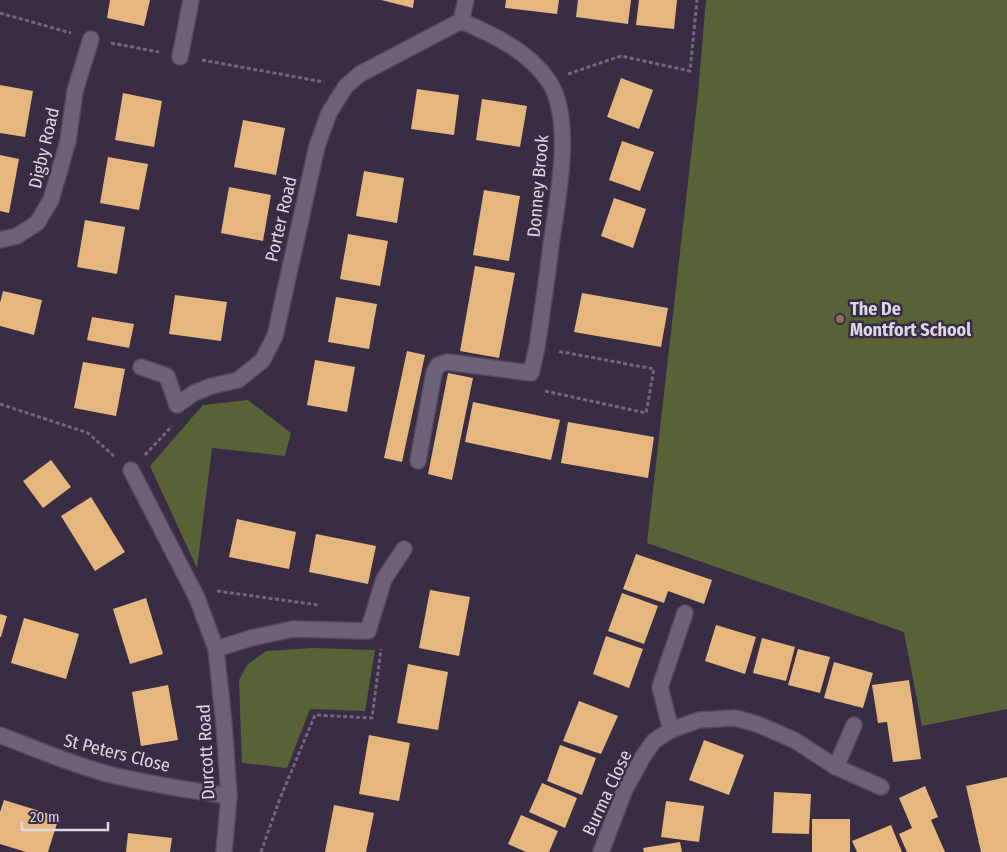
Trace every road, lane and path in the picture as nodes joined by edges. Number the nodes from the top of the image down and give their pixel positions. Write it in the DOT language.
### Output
graph roads {
  1 [pos="191,0"];
  2 [pos="466,0"];
  3 [pos="697,0"];
  4 [pos="461,20"];
  5 [pos="91,39"];
  6 [pos="180,56"];
  7 [pos="549,80"];
  8 [pos="0,240"];
  9 [pos="537,347"];
  10 [pos="141,367"];
  11 [pos="531,372"];
  12 [pos="0,404"];
  13 [pos="177,405"];
  14 [pos="418,461"];
  15 [pos="131,470"];
  16 [pos="404,549"];
  17 [pos="192,588"];
  18 [pos="326,606"];
  19 [pos="684,613"];
  20 [pos="382,642"];
  21 [pos="216,649"];
  22 [pos="854,725"];
  23 [pos="671,730"];
  24 [pos="0,735"];
  25 [pos="836,767"];
  26 [pos="881,787"];
  27 [pos="229,796"];
  28 [pos="224,852"];
  29 [pos="260,852"];
  30 [pos="601,852"];
  1 -- 6 [label="street"];
  2 -- 4 [label="street"];
  3 -- 7 [label="path"];
  4 -- 7 [label="street, Donney Brook"];
  4 -- 13 [label="street, Porter Road"];
  5 -- 8 [label="street, Digby Road"];
  7 -- 9 [label="street, Donney Brook"];
  9 -- 11 [label="street, Donney Brook"];
  9 -- 11 [label="path"];
  10 -- 13 [label="street"];
  11 -- 14 [label="street"];
  12 -- 15 [label="path"];
  13 -- 15 [label="path"];
  15 -- 17 [label="street, Durcott Road"];
  16 -- 21 [label="street"];
  17 -- 18 [label="path"];
  17 -- 21 [label="street, Durcott Road"];
  19 -- 23 [label="street"];
  20 -- 29 [label="path"];
  21 -- 27 [label="street, Durcott Road"];
  22 -- 25 [label="street"];
  23 -- 25 [label="street, Burma Close"];
  23 -- 30 [label="street, Burma Close"];
  24 -- 27 [label="street, St Peters Close"];
  25 -- 26 [label="street, Burma Close"];
  27 -- 28 [label="street, Durcott Road"];
}
